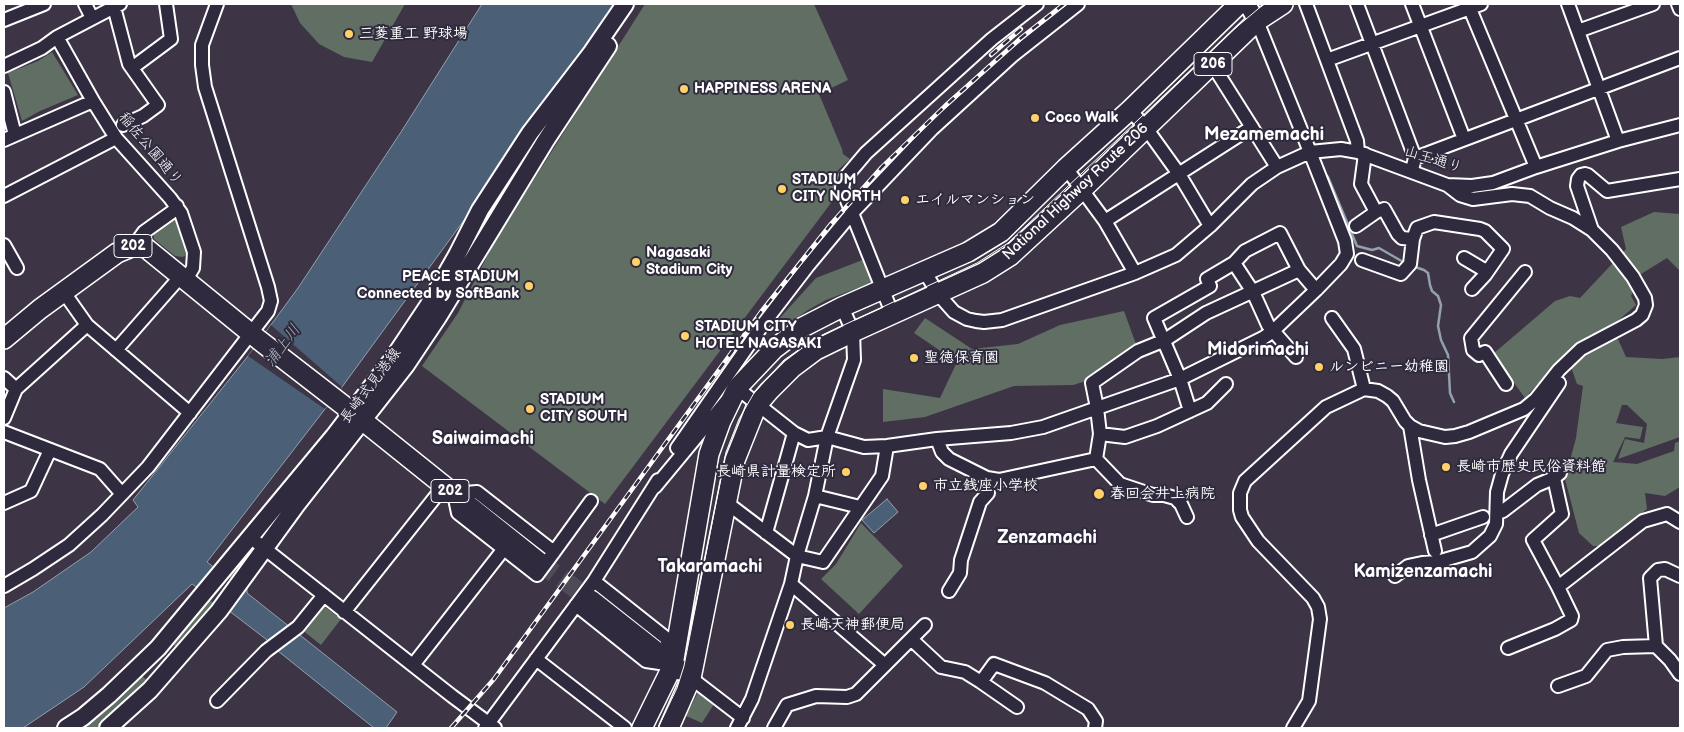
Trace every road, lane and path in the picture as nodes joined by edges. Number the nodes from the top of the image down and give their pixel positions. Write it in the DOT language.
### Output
graph roads {
  1 [pos="44,4"];
  2 [pos="84,4"];
  3 [pos="166,4"];
  4 [pos="217,4"];
  5 [pos="625,4"];
  6 [pos="633,4"];
  7 [pos="1037,4"];
  8 [pos="1078,4"];
  9 [pos="1239,4"];
  10 [pos="1283,4"];
  11 [pos="1306,4"];
  12 [pos="1357,4"];
  13 [pos="1412,4"];
  14 [pos="1568,4"];
  15 [pos="1653,4"];
  16 [pos="1678,4"];
  17 [pos="117,5"];
  18 [pos="1473,5"];
  19 [pos="1680,9"];
  20 [pos="92,18"];
  21 [pos="4,20"];
  22 [pos="1257,21"];
  23 [pos="1421,26"];
  24 [pos="1578,32"];
  25 [pos="57,37"];
  26 [pos="1372,44"];
  27 [pos="1680,58"];
  28 [pos="1327,60"];
  29 [pos="1212,64"];
  30 [pos="4,66"];
  31 [pos="132,68"];
  32 [pos="1599,89"];
  33 [pos="4,92"];
  34 [pos="93,101"];
  35 [pos="6,107"];
  36 [pos="1130,110"];
  37 [pos="1516,119"];
  38 [pos="123,125"];
  39 [pos="1680,125"];
  40 [pos="1252,127"];
  41 [pos="1146,128"];
  42 [pos="9,137"];
  43 [pos="116,138"];
  44 [pos="1464,139"];
  45 [pos="1618,141"];
  46 [pos="1310,152"];
  47 [pos="1362,153"];
  48 [pos="1415,158"];
  49 [pos="1277,167"];
  50 [pos="1536,167"];
  51 [pos="1066,168"];
  52 [pos="1411,172"];
  53 [pos="1179,174"];
  54 [pos="1680,179"];
  55 [pos="1446,185"];
  56 [pos="1081,190"];
  57 [pos="4,196"];
  58 [pos="177,206"];
  59 [pos="1376,212"];
  60 [pos="852,213"];
  61 [pos="1105,221"];
  62 [pos="1210,226"];
  63 [pos="1356,226"];
  64 [pos="1592,230"];
  65 [pos="1412,239"];
  66 [pos="4,245"];
  67 [pos="134,246"];
  68 [pos="1464,258"];
  69 [pos="1362,260"];
  70 [pos="1234,262"];
  71 [pos="17,268"];
  72 [pos="1299,270"];
  73 [pos="1486,271"];
  74 [pos="925,272"];
  75 [pos="1525,272"];
  76 [pos="1135,273"];
  77 [pos="183,278"];
  78 [pos="1472,289"];
  79 [pos="883,290"];
  80 [pos="1316,290"];
  81 [pos="63,291"];
  82 [pos="1253,292"];
  83 [pos="938,294"];
  84 [pos="842,307"];
  85 [pos="892,313"];
  86 [pos="1332,318"];
  87 [pos="87,325"];
  88 [pos="1273,331"];
  89 [pos="853,332"];
  90 [pos="255,337"];
  91 [pos="4,339"];
  92 [pos="1164,340"];
  93 [pos="116,350"];
  94 [pos="1296,357"];
  95 [pos="1563,365"];
  96 [pos="4,378"];
  97 [pos="1180,378"];
  98 [pos="1226,384"];
  99 [pos="1506,384"];
  100 [pos="737,388"];
  101 [pos="16,389"];
  102 [pos="1364,389"];
  103 [pos="757,405"];
  104 [pos="1097,408"];
  105 [pos="1190,411"];
  106 [pos="190,413"];
  107 [pos="357,416"];
  108 [pos="4,418"];
  109 [pos="1410,426"];
  110 [pos="4,432"];
  111 [pos="794,434"];
  112 [pos="1100,434"];
  113 [pos="827,437"];
  114 [pos="937,439"];
  115 [pos="887,446"];
  116 [pos="50,450"];
  117 [pos="1096,459"];
  118 [pos="655,487"];
  119 [pos="449,490"];
  120 [pos="988,493"];
  121 [pos="122,494"];
  122 [pos="814,496"];
  123 [pos="591,501"];
  124 [pos="4,503"];
  125 [pos="727,503"];
  126 [pos="860,507"];
  127 [pos="1497,513"];
  128 [pos="1187,517"];
  129 [pos="1483,517"];
  130 [pos="1680,522"];
  131 [pos="766,533"];
  132 [pos="1431,534"];
  133 [pos="250,537"];
  134 [pos="265,548"];
  135 [pos="503,550"];
  136 [pos="1435,550"];
  137 [pos="797,556"];
  138 [pos="547,557"];
  139 [pos="1395,576"];
  140 [pos="1680,576"];
  141 [pos="791,584"];
  142 [pos="4,586"];
  143 [pos="1558,587"];
  144 [pos="950,591"];
  145 [pos="324,595"];
  146 [pos="587,595"];
  147 [pos="344,612"];
  148 [pos="925,625"];
  149 [pos="911,639"];
  150 [pos="1656,646"];
  151 [pos="1508,648"];
  152 [pos="536,659"];
  153 [pos="413,665"];
  154 [pos="672,665"];
  155 [pos="885,665"];
  156 [pos="1680,674"];
  157 [pos="691,678"];
  158 [pos="981,682"];
  159 [pos="1558,686"];
  160 [pos="217,701"];
  161 [pos="1017,707"];
  162 [pos="740,723"];
  163 [pos="490,726"];
  164 [pos="67,728"];
  165 [pos="108,728"];
  166 [pos="625,728"];
  167 [pos="642,728"];
  168 [pos="669,728"];
  169 [pos="774,728"];
  170 [pos="1094,728"];
  171 [pos="1293,728"];
  1 -- 21 [label="street"];
  2 -- 20 [label="street"];
  3 -- 31 [label="street"];
  4 -- 90 [label="street"];
  5 -- 107 [label="main road, 長崎式見港線"];
  6 -- 107 [label="main road, 長崎式見港線"];
  7 -- 60 [label="street"];
  8 -- 60 [label="street"];
  9 -- 22 [label="main road"];
  9 -- 36 [label="highway, National Highway Route 206 / 206"];
  10 -- 22 [label="highway, National Highway Route 206 / 206"];
  11 -- 28 [label="street"];
  12 -- 26 [label="street"];
  13 -- 23 [label="street"];
  14 -- 24 [label="street"];
  15 -- 24 [label="street"];
  16 -- 19 [label="street"];
  17 -- 20 [label="street"];
  17 -- 31 [label="street"];
  18 -- 23 [label="street"];
  18 -- 37 [label="street"];
  20 -- 25 [label="street"];
  22 -- 29 [label="highway, National Highway Route 206 / 206"];
  22 -- 46 [label="street"];
  23 -- 26 [label="street"];
  23 -- 44 [label="street"];
  24 -- 32 [label="street"];
  25 -- 30 [label="street"];
  25 -- 34 [label="street, 稲佐公園通り"];
  26 -- 28 [label="street"];
  26 -- 48 [label="street"];
  27 -- 32 [label="street"];
  28 -- 47 [label="street"];
  29 -- 40 [label="street"];
  29 -- 41 [label="highway, National Highway Route 206 / 206"];
  31 -- 38 [label="street"];
  32 -- 37 [label="street"];
  32 -- 45 [label="street"];
  33 -- 35 [label="street"];
  34 -- 42 [label="street"];
  34 -- 43 [label="street, 稲佐公園通り"];
  35 -- 42 [label="street"];
  36 -- 41 [label="street"];
  36 -- 51 [label="highway, National Highway Route 206 / 206"];
  37 -- 44 [label="street"];
  37 -- 50 [label="street"];
  39 -- 45 [label="street, 山王通り"];
  40 -- 49 [label="street"];
  40 -- 53 [label="street"];
  41 -- 53 [label="street"];
  41 -- 56 [label="highway, National Highway Route 206 / 206"];
  43 -- 57 [label="street"];
  43 -- 58 [label="street, 稲佐公園通り"];
  44 -- 48 [label="street"];
  45 -- 50 [label="street, 山王通り"];
  46 -- 47 [label="street, 山王通り"];
  46 -- 49 [label="street, 山王通り"];
  46 -- 80 [label="street"];
  47 -- 52 [label="street, 山王通り"];
  47 -- 59 [label="street"];
  48 -- 52 [label="street"];
  49 -- 62 [label="street, 山王通り"];
  50 -- 55 [label="street, 山王通り"];
  51 -- 56 [label="street"];
  51 -- 74 [label="highway, National Highway Route 206 / 206"];
  52 -- 55 [label="street, 山王通り"];
  53 -- 61 [label="street"];
  53 -- 62 [label="street"];
  54 -- 64 [label="street"];
  55 -- 64 [label="street"];
  56 -- 61 [label="street"];
  56 -- 83 [label="highway, National Highway Route 206 / 206"];
  58 -- 67 [label="street"];
  58 -- 77 [label="street, 稲佐公園通り"];
  59 -- 63 [label="street"];
  59 -- 65 [label="street"];
  60 -- 79 [label="street"];
  60 -- 118 [label="street"];
  61 -- 76 [label="street"];
  62 -- 76 [label="street, 山王通り"];
  64 -- 95 [label="street"];
  65 -- 69 [label="street"];
  65 -- 73 [label="street"];
  66 -- 71 [label="street"];
  67 -- 77 [label="highway, 202"];
  67 -- 81 [label="highway, 202"];
  68 -- 73 [label="street"];
  70 -- 72 [label="street"];
  70 -- 82 [label="street"];
  70 -- 92 [label="street"];
  72 -- 80 [label="street"];
  72 -- 82 [label="street"];
  73 -- 78 [label="street"];
  74 -- 79 [label="highway, National Highway Route 206 / 206"];
  74 -- 83 [label="street, 山王通り"];
  75 -- 99 [label="street"];
  76 -- 83 [label="street, 山王通り"];
  77 -- 90 [label="highway, 202"];
  77 -- 93 [label="street"];
  79 -- 84 [label="highway, National Highway Route 206 / 206"];
  79 -- 85 [label="street"];
  80 -- 88 [label="street"];
  81 -- 87 [label="street"];
  81 -- 91 [label="highway, 202"];
  82 -- 88 [label="street"];
  82 -- 92 [label="street"];
  83 -- 85 [label="highway, National Highway Route 206 / 206"];
  84 -- 89 [label="street"];
  84 -- 100 [label="highway, National Highway Route 206 / 206"];
  85 -- 89 [label="highway, National Highway Route 206 / 206"];
  86 -- 102 [label="street"];
  87 -- 93 [label="street"];
  87 -- 101 [label="street"];
  88 -- 94 [label="street"];
  88 -- 97 [label="street"];
  89 -- 103 [label="highway, National Highway Route 206 / 206"];
  89 -- 113 [label="street"];
  90 -- 106 [label="street"];
  90 -- 107 [label="highway, 202"];
  92 -- 97 [label="street"];
  92 -- 104 [label="street"];
  93 -- 106 [label="street"];
  95 -- 109 [label="street"];
  95 -- 127 [label="street"];
  96 -- 101 [label="street"];
  97 -- 104 [label="street"];
  97 -- 105 [label="street"];
  98 -- 105 [label="street"];
  100 -- 103 [label="street"];
  100 -- 118 [label="street"];
  100 -- 154 [label="highway, National Highway Route 206 / 206"];
  101 -- 108 [label="street"];
  102 -- 109 [label="street"];
  102 -- 171 [label="street"];
  103 -- 111 [label="street"];
  103 -- 125 [label="highway, National Highway Route 206 / 206"];
  104 -- 112 [label="street"];
  104 -- 114 [label="street"];
  105 -- 112 [label="street"];
  106 -- 121 [label="street"];
  107 -- 119 [label="highway, 202"];
  107 -- 133 [label="main road, 長崎式見港線"];
  107 -- 134 [label="main road, 長崎式見港線"];
  109 -- 132 [label="street"];
  110 -- 116 [label="street"];
  111 -- 113 [label="street"];
  111 -- 131 [label="street"];
  112 -- 117 [label="street"];
  113 -- 115 [label="street"];
  113 -- 122 [label="street"];
  114 -- 115 [label="street"];
  114 -- 117 [label="street"];
  115 -- 126 [label="street"];
  116 -- 121 [label="street"];
  116 -- 124 [label="street"];
  117 -- 128 [label="street"];
  118 -- 146 [label="street"];
  119 -- 135 [label="street"];
  119 -- 138 [label="highway, 202"];
  119 -- 147 [label="street"];
  120 -- 144 [label="street"];
  121 -- 142 [label="street"];
  122 -- 126 [label="street"];
  122 -- 137 [label="street"];
  123 -- 138 [label="street"];
  125 -- 131 [label="street"];
  125 -- 157 [label="highway, National Highway Route 206 / 206"];
  126 -- 137 [label="street"];
  127 -- 139 [label="street"];
  127 -- 143 [label="street"];
  129 -- 132 [label="street"];
  130 -- 143 [label="street"];
  131 -- 137 [label="street"];
  132 -- 136 [label="street"];
  133 -- 134 [label="street"];
  133 -- 164 [label="main road, 長崎式見港線"];
  134 -- 145 [label="street"];
  134 -- 165 [label="main road, 長崎式見港線"];
  135 -- 138 [label="street"];
  135 -- 153 [label="street"];
  137 -- 141 [label="street"];
  140 -- 150 [label="street"];
  141 -- 155 [label="street"];
  141 -- 162 [label="street"];
  143 -- 151 [label="street"];
  145 -- 147 [label="street"];
  145 -- 160 [label="street"];
  146 -- 152 [label="street"];
  146 -- 154 [label="highway"];
  147 -- 153 [label="street"];
  148 -- 149 [label="street"];
  149 -- 155 [label="street"];
  149 -- 158 [label="street"];
  150 -- 156 [label="street"];
  150 -- 159 [label="street"];
  152 -- 163 [label="street"];
  152 -- 166 [label="street"];
  153 -- 163 [label="street"];
  154 -- 157 [label="highway"];
  154 -- 167 [label="highway, National Highway Route 206"];
  155 -- 169 [label="street"];
  157 -- 162 [label="street"];
  157 -- 168 [label="highway, National Highway Route 206"];
  158 -- 161 [label="street"];
  158 -- 170 [label="street"];
}
